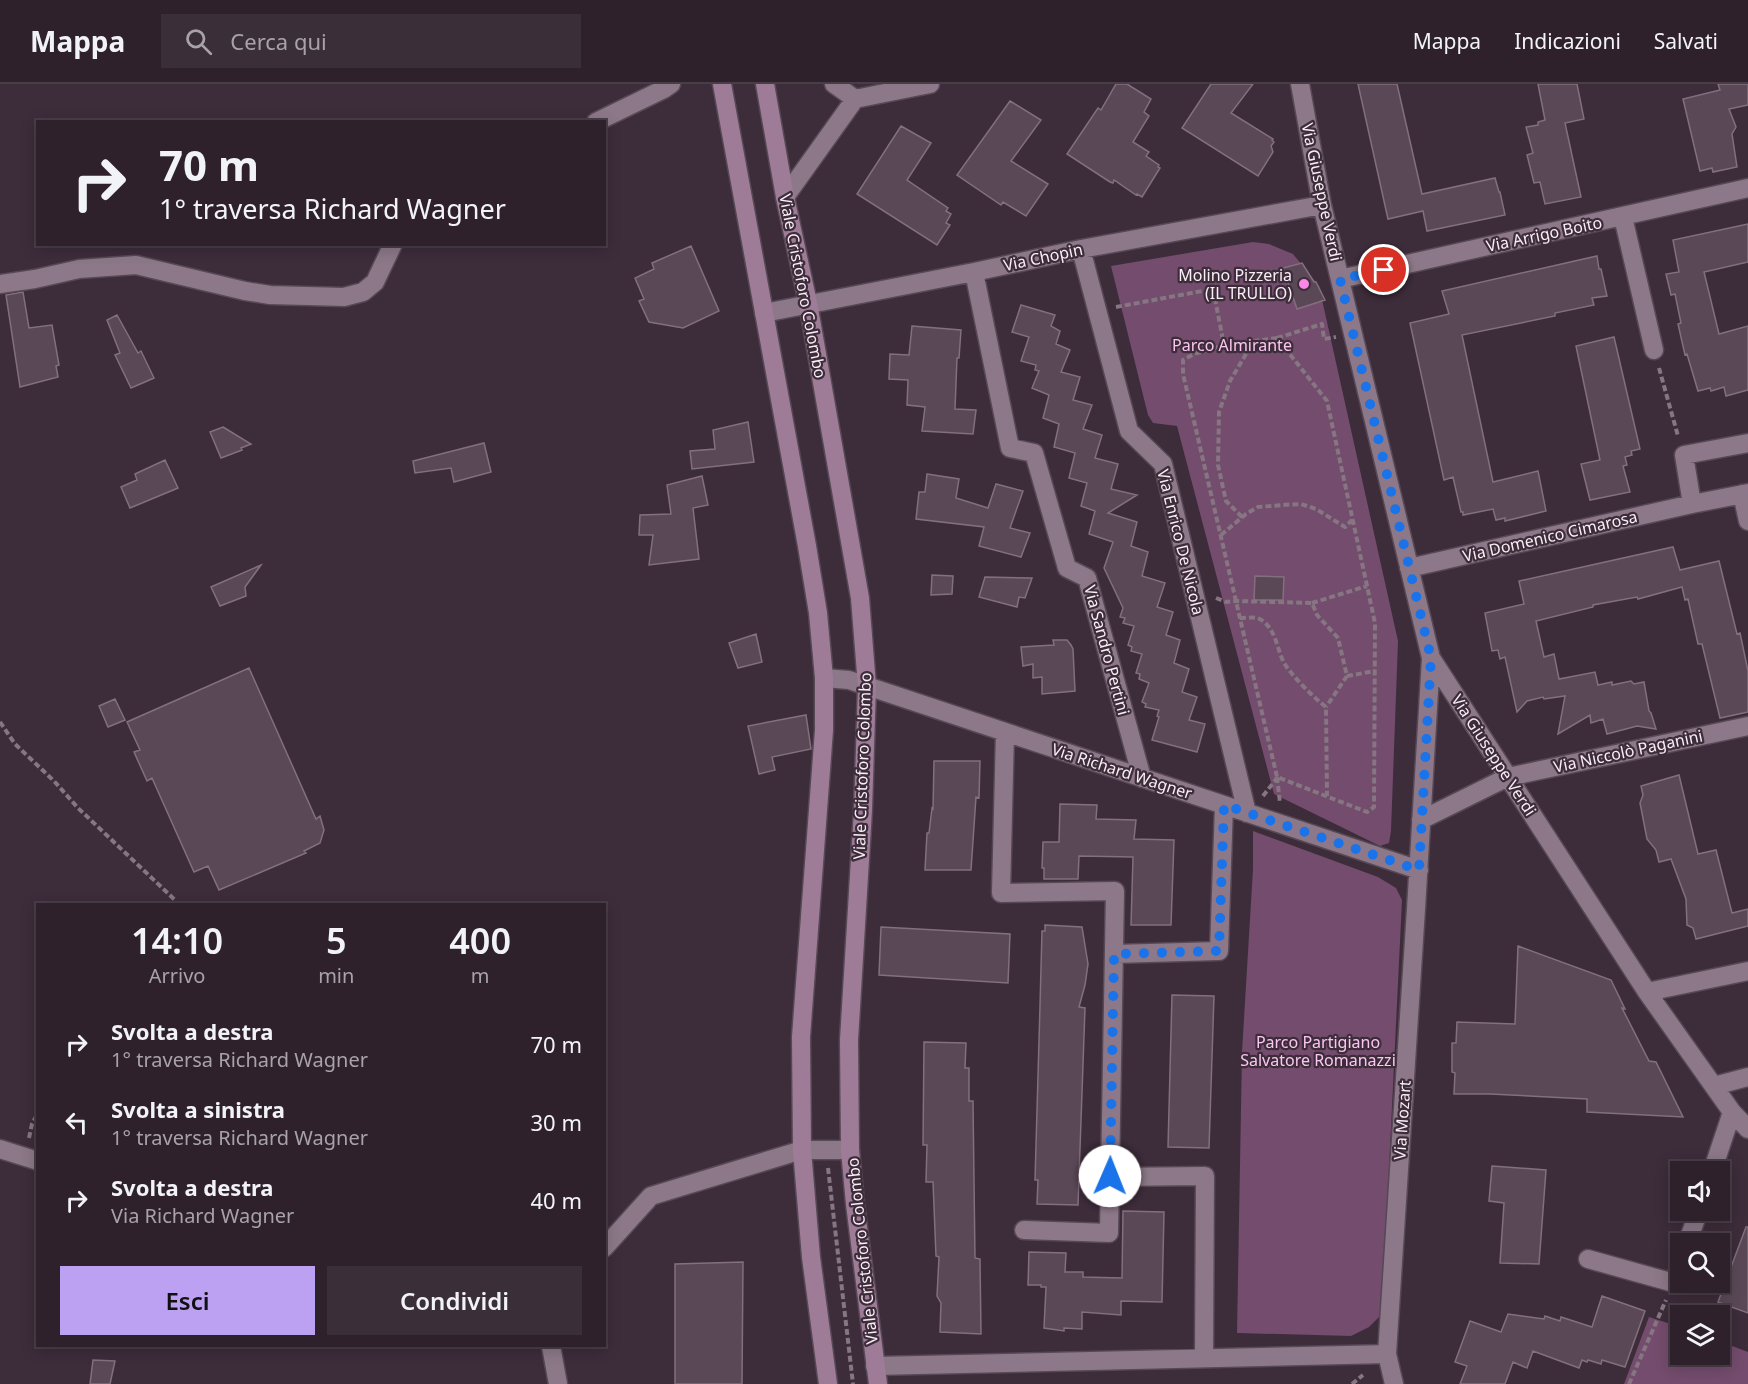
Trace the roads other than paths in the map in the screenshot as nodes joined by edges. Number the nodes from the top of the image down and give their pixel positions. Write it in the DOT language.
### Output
graph roads {
  1 [pos="671,84"];
  2 [pos="722,84"];
  3 [pos="765,84"];
  4 [pos="834,84"];
  5 [pos="930,84"];
  6 [pos="1300,84"];
  7 [pos="855,99"];
  8 [pos="600,120"];
  9 [pos="1748,188"];
  10 [pos="785,197"];
  11 [pos="1322,205"];
  12 [pos="1623,217"];
  13 [pos="392,246"];
  14 [pos="1081,249"];
  15 [pos="974,272"];
  16 [pos="1340,279"];
  17 [pos="0,284"];
  18 [pos="808,303"];
  19 [pos="764,313"];
  20 [pos="1654,350"];
  21 [pos="1748,442"];
  22 [pos="1745,493"];
  23 [pos="1692,504"];
  24 [pos="1748,521"];
  25 [pos="1409,568"];
  26 [pos="1431,658"];
  27 [pos="824,678"];
  28 [pos="867,686"];
  29 [pos="1748,726"];
  30 [pos="1005,732"];
  31 [pos="1508,777"];
  32 [pos="1142,778"];
  33 [pos="1224,805"];
  34 [pos="1247,813"];
  35 [pos="1421,820"];
  36 [pos="1419,870"];
  37 [pos="1114,954"];
  38 [pos="1748,971"];
  39 [pos="1647,992"];
  40 [pos="1748,1077"];
  41 [pos="1714,1086"];
  42 [pos="1732,1112"];
  43 [pos="1748,1129"];
  44 [pos="0,1149"];
  45 [pos="802,1150"];
  46 [pos="850,1150"];
  47 [pos="31,1159"];
  48 [pos="1716,1161"];
  49 [pos="1110,1176"];
  50 [pos="1024,1230"];
  51 [pos="606,1246"];
  52 [pos="1588,1259"];
  53 [pos="1670,1282"];
  54 [pos="551,1347"];
  55 [pos="1387,1354"];
  56 [pos="1204,1358"];
  57 [pos="877,1375"];
  58 [pos="558,1384"];
  59 [pos="828,1384"];
  60 [pos="1395,1384"];
  1 -- 8 [label="street"];
  2 -- 19 [label="main road"];
  3 -- 10 [label="main road, Viale Cristoforo Colombo"];
  4 -- 7 [label="street"];
  5 -- 7 [label="street"];
  6 -- 11 [label="street, Via Giuseppe Verdi"];
  7 -- 10 [label="street"];
  9 -- 12 [label="street, Via Arrigo Boito"];
  10 -- 18 [label="main road, Viale Cristoforo Colombo"];
  11 -- 14 [label="street, Via Chopin"];
  11 -- 16 [label="street, Via Giuseppe Verdi"];
  12 -- 16 [label="street, Via Arrigo Boito"];
  12 -- 20 [label="street"];
  13 -- 17 [label="street"];
  14 -- 15 [label="street, Via Chopin"];
  14 -- 34 [label="street, Via Enrico De Nicola"];
  15 -- 18 [label="street, Via Chopin"];
  15 -- 32 [label="street, Via Sandro Pertini"];
  16 -- 25 [label="street, Via Giuseppe Verdi"];
  18 -- 19 [label="street, Via Chopin"];
  18 -- 28 [label="main road, Viale Cristoforo Colombo"];
  19 -- 27 [label="main road"];
  21 -- 23 [label="street"];
  22 -- 23 [label="street, Via Domenico Cimarosa"];
  22 -- 24 [label="street"];
  23 -- 25 [label="street, Via Domenico Cimarosa"];
  25 -- 26 [label="street, Via Giuseppe Verdi"];
  26 -- 31 [label="street, Via Giuseppe Verdi"];
  26 -- 35 [label="street, Via Mozart"];
  27 -- 28 [label="street, Via Richard Wagner"];
  27 -- 45 [label="main road"];
  28 -- 30 [label="street, Via Richard Wagner"];
  28 -- 46 [label="main road, Viale Cristoforo Colombo"];
  29 -- 31 [label="street, Via Niccolò Paganini"];
  30 -- 32 [label="street, Via Richard Wagner"];
  30 -- 37 [label="street"];
  31 -- 35 [label="street, Via Niccolò Paganini"];
  31 -- 39 [label="street, Via Giuseppe Verdi"];
  32 -- 33 [label="street, Via Richard Wagner"];
  33 -- 34 [label="street, Via Richard Wagner"];
  33 -- 37 [label="street"];
  34 -- 36 [label="street, Via Richard Wagner"];
  35 -- 36 [label="street, Via Mozart"];
  36 -- 55 [label="street, Via Mozart"];
  37 -- 49 [label="street"];
  38 -- 39 [label="street"];
  39 -- 41 [label="street, Via Giuseppe Verdi"];
  40 -- 41 [label="street"];
  41 -- 42 [label="street, Via Giuseppe Verdi"];
  42 -- 43 [label="street, Via Giuseppe Verdi"];
  42 -- 48 [label="street"];
  44 -- 47 [label="street"];
  45 -- 46 [label="street"];
  45 -- 51 [label="street"];
  45 -- 59 [label="main road"];
  46 -- 57 [label="main road, Viale Cristoforo Colombo"];
  49 -- 50 [label="street"];
  49 -- 56 [label="street"];
  52 -- 53 [label="street"];
  54 -- 58 [label="street"];
  55 -- 56 [label="street"];
  55 -- 60 [label="street, Via Mozart"];
  56 -- 57 [label="street"];
}
